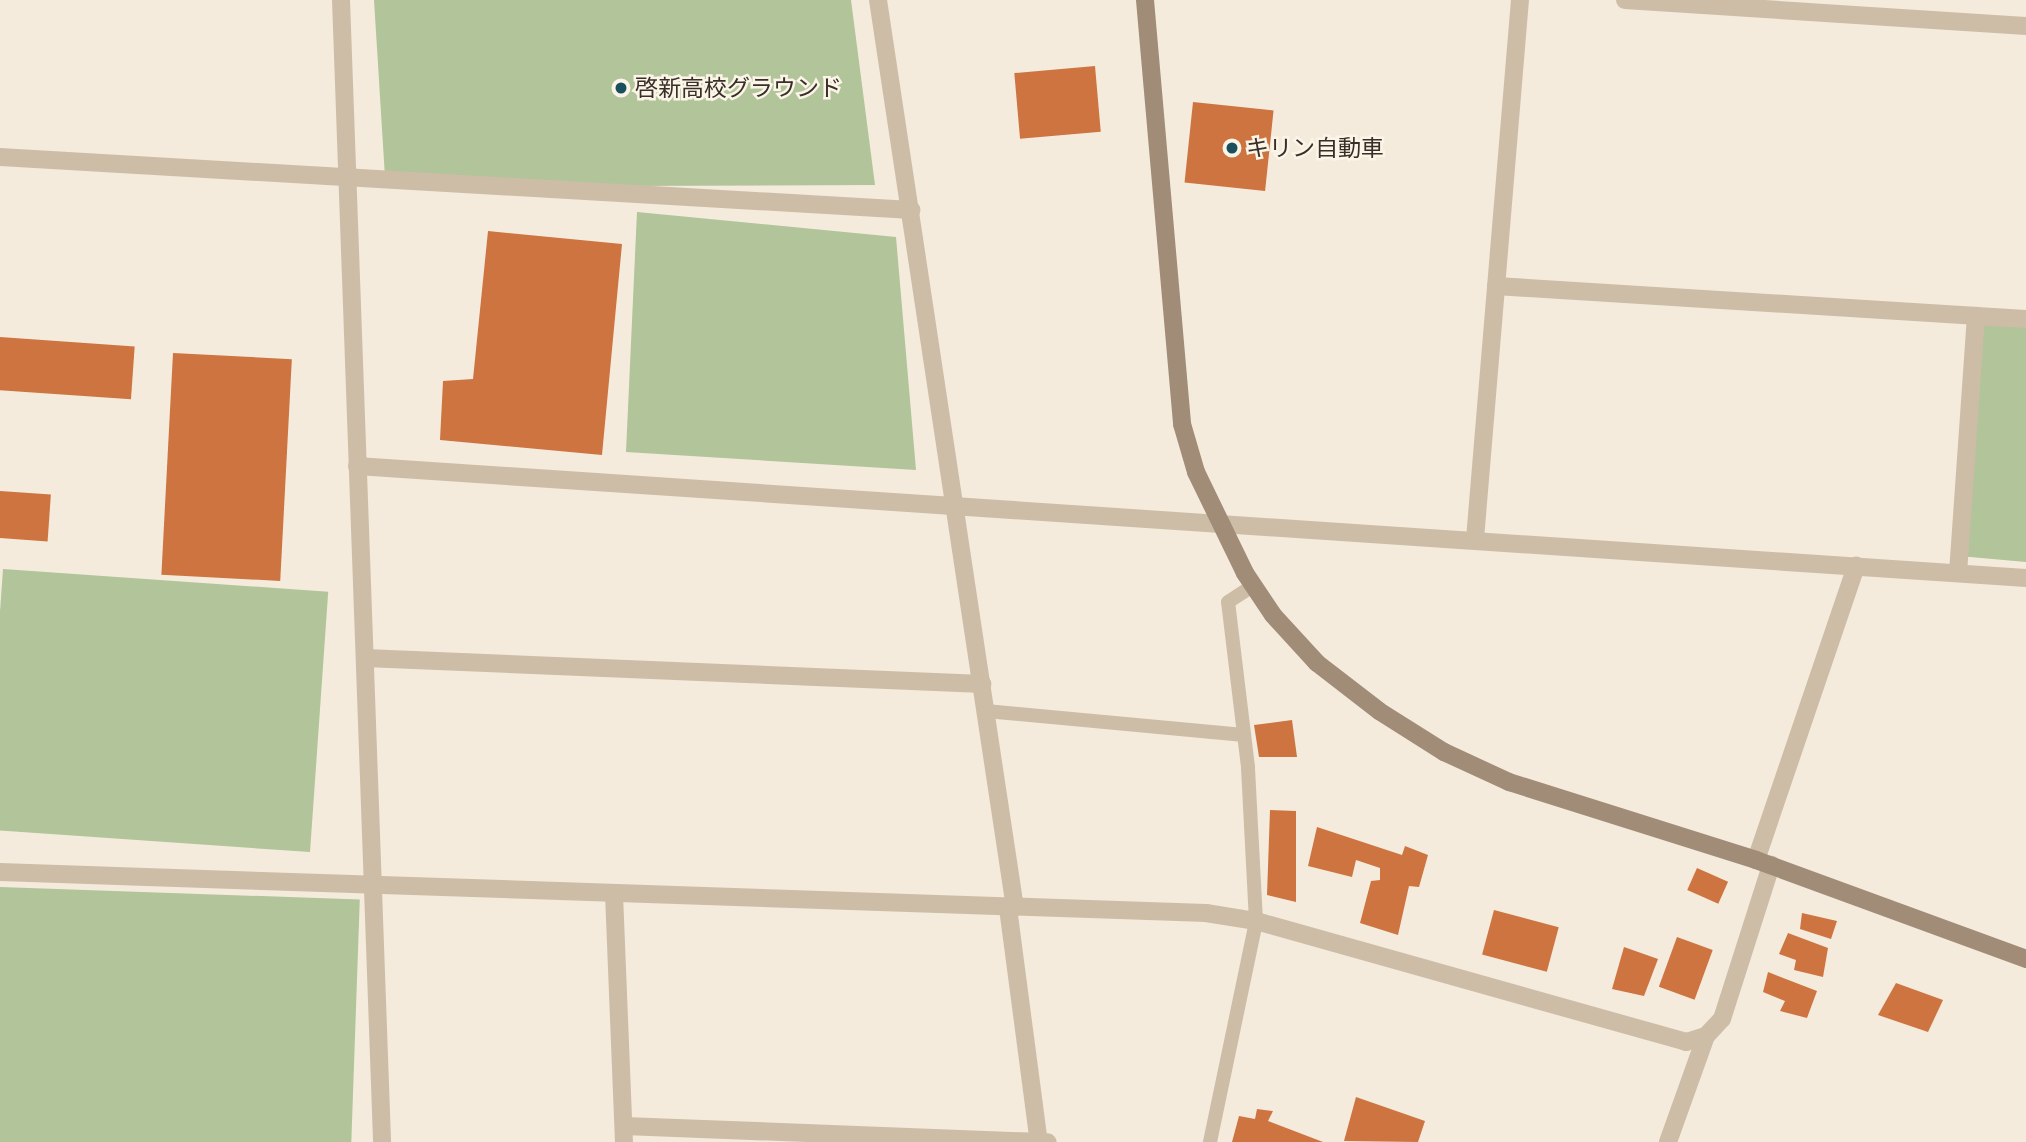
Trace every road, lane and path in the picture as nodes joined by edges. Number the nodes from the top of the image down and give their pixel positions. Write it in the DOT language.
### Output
graph roads {
  1 [pos="341,0"];
  2 [pos="878,0"];
  3 [pos="1145,0"];
  4 [pos="1520,0"];
  5 [pos="1625,0"];
  6 [pos="1698,2"];
  7 [pos="2026,26"];
  8 [pos="0,157"];
  9 [pos="346,177"];
  10 [pos="911,210"];
  11 [pos="1496,286"];
  12 [pos="1976,316"];
  13 [pos="2026,318"];
  14 [pos="357,466"];
  15 [pos="955,505"];
  16 [pos="1217,520"];
  17 [pos="1475,539"];
  18 [pos="1856,566"];
  19 [pos="1958,573"];
  20 [pos="2026,578"];
  21 [pos="1253,586"];
  22 [pos="365,658"];
  23 [pos="982,684"];
  24 [pos="986,711"];
  25 [pos="1244,735"];
  26 [pos="1764,862"];
  27 [pos="0,872"];
  28 [pos="375,886"];
  29 [pos="614,894"];
  30 [pos="1012,908"];
  31 [pos="1256,921"];
  32 [pos="2026,959"];
  33 [pos="1706,1036"];
  34 [pos="624,1134"];
  35 [pos="839,1137"];
  36 [pos="1042,1141"];
  37 [pos="382,1142"];
  38 [pos="1210,1142"];
  39 [pos="1668,1142"];
  1 -- 9 [label="street"];
  2 -- 10 [label="street"];
  3 -- 16 [label="street"];
  4 -- 11 [label="street"];
  5 -- 6 [label="street"];
  6 -- 7 [label="street"];
  8 -- 9 [label="street"];
  9 -- 10 [label="street"];
  9 -- 14 [label="street"];
  10 -- 15 [label="street"];
  11 -- 12 [label="street"];
  11 -- 17 [label="street"];
  12 -- 13 [label="street"];
  12 -- 19 [label="street"];
  14 -- 15 [label="street"];
  14 -- 22 [label="street"];
  15 -- 16 [label="street"];
  15 -- 23 [label="street"];
  16 -- 17 [label="street"];
  16 -- 21 [label="street"];
  17 -- 18 [label="street"];
  18 -- 19 [label="street"];
  18 -- 26 [label="street"];
  19 -- 20 [label="street"];
  21 -- 25 [label="lane"];
  21 -- 26 [label="street"];
  22 -- 23 [label="street"];
  22 -- 28 [label="street"];
  23 -- 24 [label="street"];
  24 -- 25 [label="lane"];
  24 -- 30 [label="street"];
  25 -- 31 [label="lane"];
  26 -- 32 [label="street"];
  26 -- 33 [label="street"];
  27 -- 28 [label="street"];
  28 -- 29 [label="street"];
  28 -- 37 [label="street"];
  29 -- 30 [label="street"];
  29 -- 34 [label="street"];
  30 -- 31 [label="street"];
  30 -- 36 [label="street"];
  31 -- 33 [label="street"];
  31 -- 38 [label="lane"];
  33 -- 39 [label="street"];
  34 -- 35 [label="street"];
  35 -- 36 [label="street"];
}
